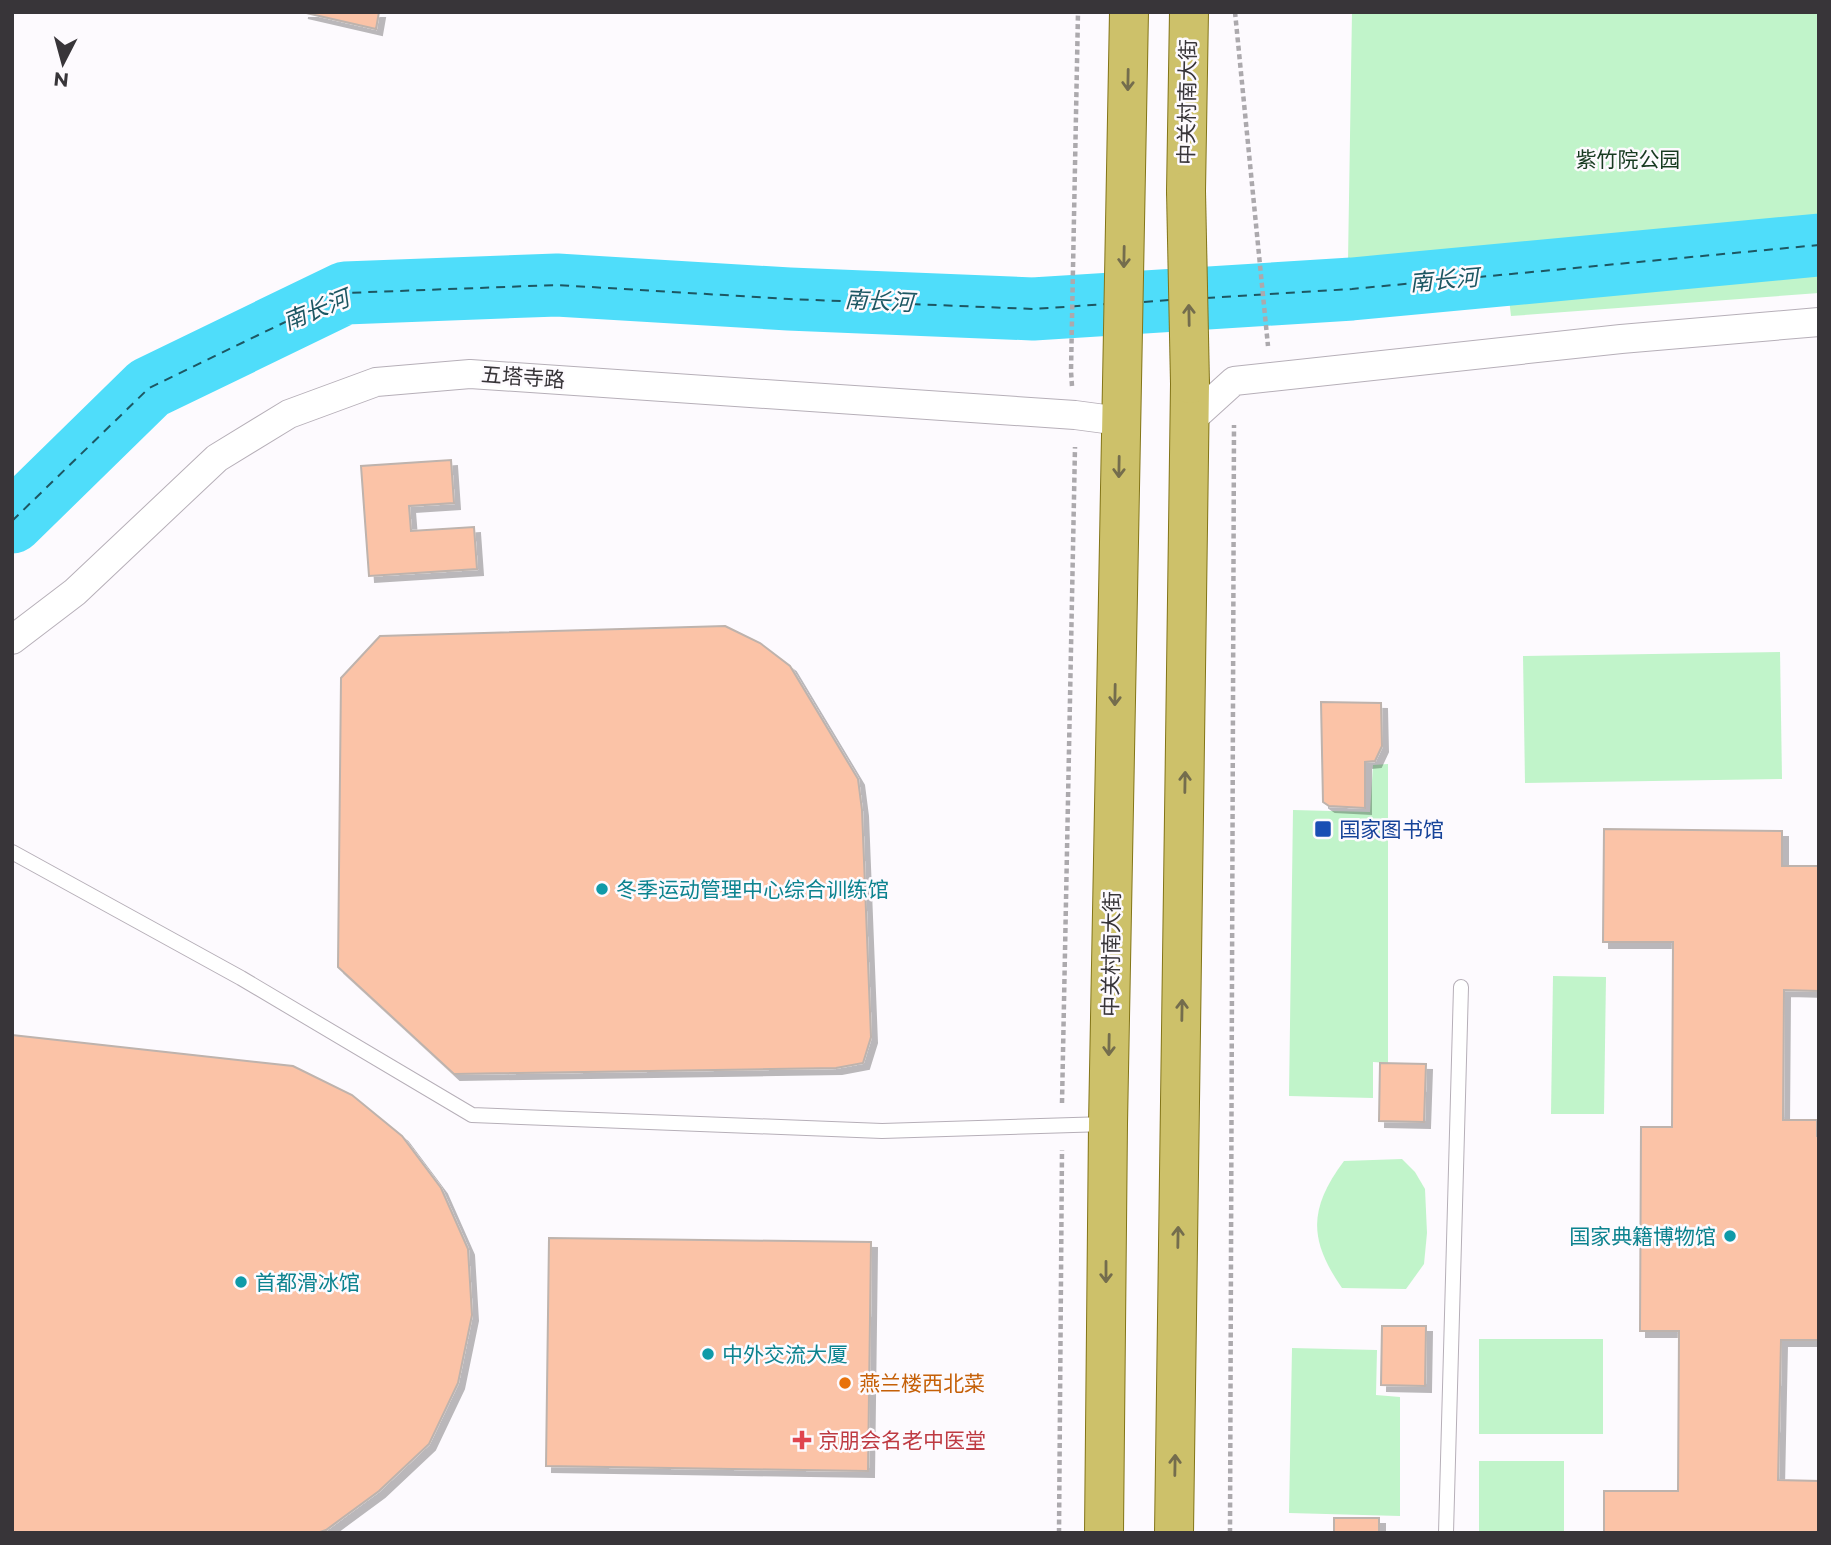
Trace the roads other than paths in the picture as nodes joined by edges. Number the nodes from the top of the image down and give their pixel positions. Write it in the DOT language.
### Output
graph roads {
  1 [pos="1129,12"];
  2 [pos="1189,12"];
  3 [pos="1819,321"];
  4 [pos="1190,402"];
  5 [pos="1120,421"];
  6 [pos="12,640"];
  7 [pos="12,851"];
  8 [pos="1461,987"];
  9 [pos="1108,1124"];
  10 [pos="1104,1533"];
  11 [pos="1174,1533"];
  12 [pos="1446,1533"];
  1 -- 5 [label="main road, 中关村南大街, one-way"];
  4 -- 2 [label="main road, 中关村南大街, one-way, bridge"];
  3 -- 4 [label="street"];
  11 -- 4 [label="main road, one-way"];
  5 -- 6 [label="street, 五塔寺路"];
  5 -- 9 [label="main road, 中关村南大街, one-way"];
  7 -- 9 [label="lane"];
  8 -- 12 [label="lane"];
  9 -- 10 [label="main road, 中关村南大街, one-way"];
}
